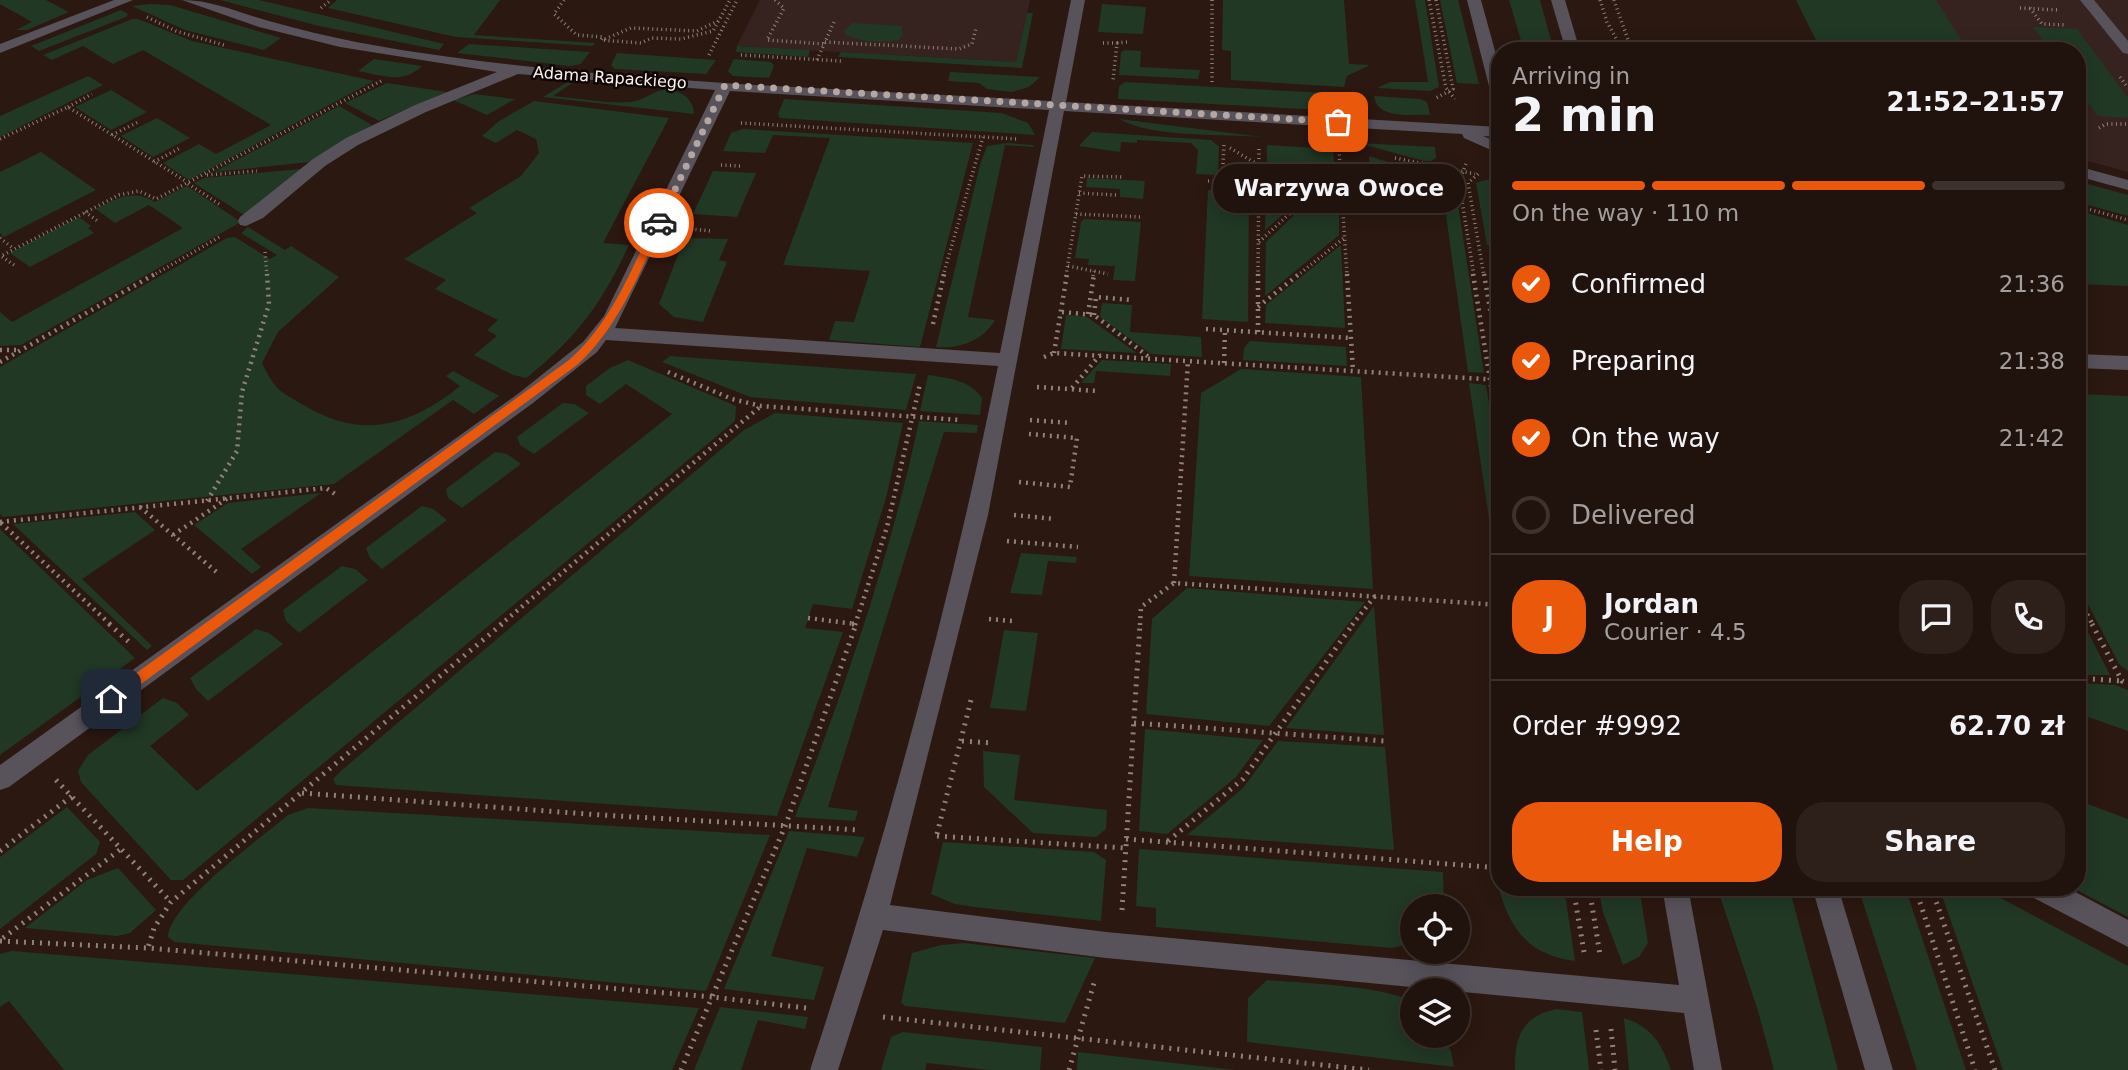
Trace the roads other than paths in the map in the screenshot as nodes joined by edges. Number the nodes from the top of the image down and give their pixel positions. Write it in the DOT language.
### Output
graph roads {
  1 [pos="126,0"];
  2 [pos="189,0"];
  3 [pos="1078,0"];
  4 [pos="1474,0"];
  5 [pos="1558,0"];
  6 [pos="2087,0"];
  7 [pos="1570,42"];
  8 [pos="0,49"];
  9 [pos="2128,50"];
  10 [pos="1491,64"];
  11 [pos="517,70"];
  12 [pos="725,85"];
  13 [pos="1057,106"];
  14 [pos="1454,130"];
  15 [pos="1491,132"];
  16 [pos="1491,145"];
  17 [pos="2086,173"];
  18 [pos="2128,185"];
  19 [pos="246,221"];
  20 [pos="602,333"];
  21 [pos="1008,360"];
  22 [pos="2086,361"];
  23 [pos="2128,363"];
  24 [pos="0,779"];
  25 [pos="1677,896"];
  26 [pos="1828,896"];
  27 [pos="2056,896"];
  28 [pos="874,916"];
  29 [pos="2128,934"];
  30 [pos="1696,1000"];
  31 [pos="824,1070"];
  32 [pos="1708,1070"];
  33 [pos="1879,1070"];
  1 -- 8 [label="street"];
  2 -- 11 [label="street, Adama Rapackiego"];
  3 -- 13 [label="street"];
  4 -- 10 [label="street"];
  5 -- 7 [label="street"];
  6 -- 9 [label="street"];
  11 -- 12 [label="street, Adama Rapackiego"];
  11 -- 19 [label="street"];
  12 -- 13 [label="street, Adama Rapackiego"];
  12 -- 20 [label="street"];
  13 -- 14 [label="street, Adama Rapackiego"];
  13 -- 21 [label="street"];
  14 -- 15 [label="street, Adama Rapackiego"];
  14 -- 16 [label="street"];
  17 -- 18 [label="street"];
  20 -- 21 [label="street"];
  20 -- 24 [label="street"];
  21 -- 28 [label="street"];
  22 -- 23 [label="street"];
  25 -- 30 [label="street"];
  26 -- 33 [label="street"];
  27 -- 29 [label="street"];
  28 -- 30 [label="street"];
  28 -- 31 [label="street"];
  30 -- 32 [label="street"];
}
